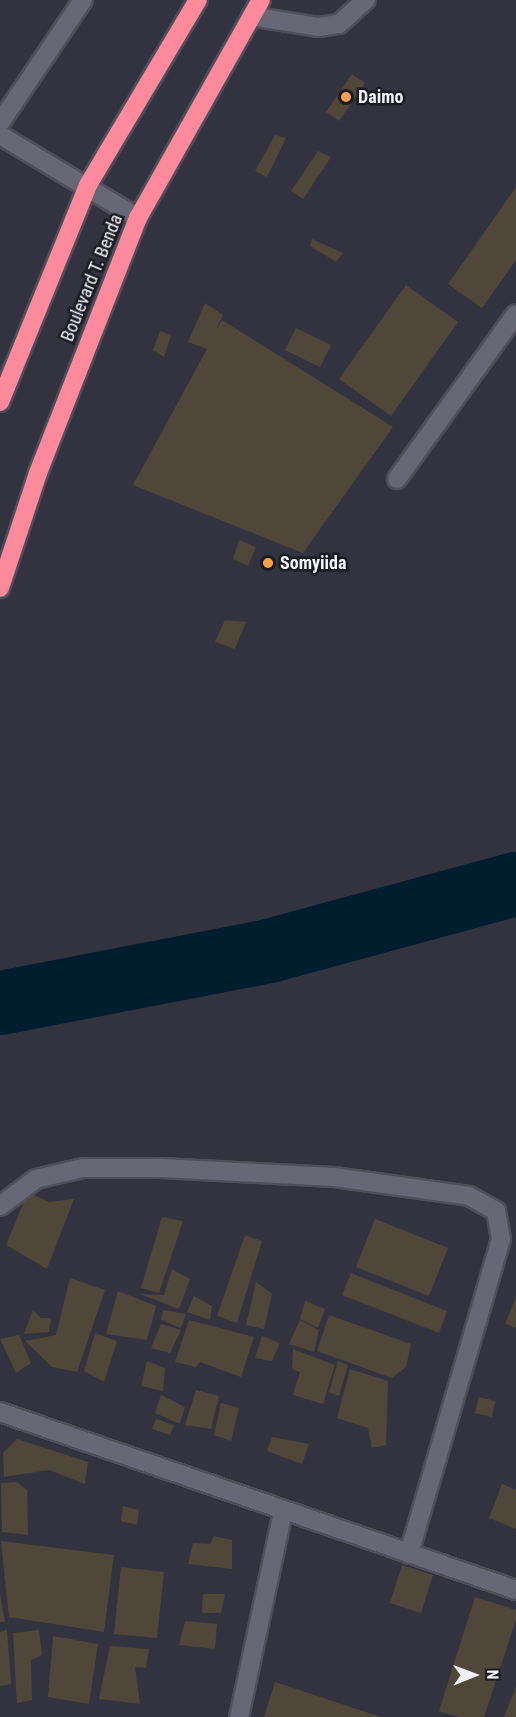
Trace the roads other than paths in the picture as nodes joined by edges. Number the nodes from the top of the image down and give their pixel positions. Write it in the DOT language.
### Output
graph roads {
  1 [pos="83,0"];
  2 [pos="198,0"];
  3 [pos="261,0"];
  4 [pos="366,0"];
  5 [pos="250,16"];
  6 [pos="0,123"];
  7 [pos="0,135"];
  8 [pos="88,185"];
  9 [pos="138,218"];
  10 [pos="516,315"];
  11 [pos="0,402"];
  12 [pos="397,479"];
  13 [pos="0,588"];
  14 [pos="0,1206"];
  15 [pos="0,1412"];
  16 [pos="283,1512"];
  17 [pos="409,1554"];
  18 [pos="516,1590"];
  19 [pos="239,1717"];
  1 -- 6 [label="street"];
  2 -- 8 [label="highway"];
  3 -- 5 [label="highway, Boulevard T. Benda"];
  4 -- 5 [label="street"];
  5 -- 9 [label="highway, Boulevard T. Benda"];
  7 -- 8 [label="street"];
  8 -- 9 [label="street"];
  8 -- 11 [label="highway"];
  9 -- 13 [label="highway, Boulevard T. Benda"];
  10 -- 12 [label="street"];
  14 -- 17 [label="street"];
  15 -- 16 [label="street"];
  16 -- 17 [label="street"];
  16 -- 19 [label="street"];
  17 -- 18 [label="street"];
}
